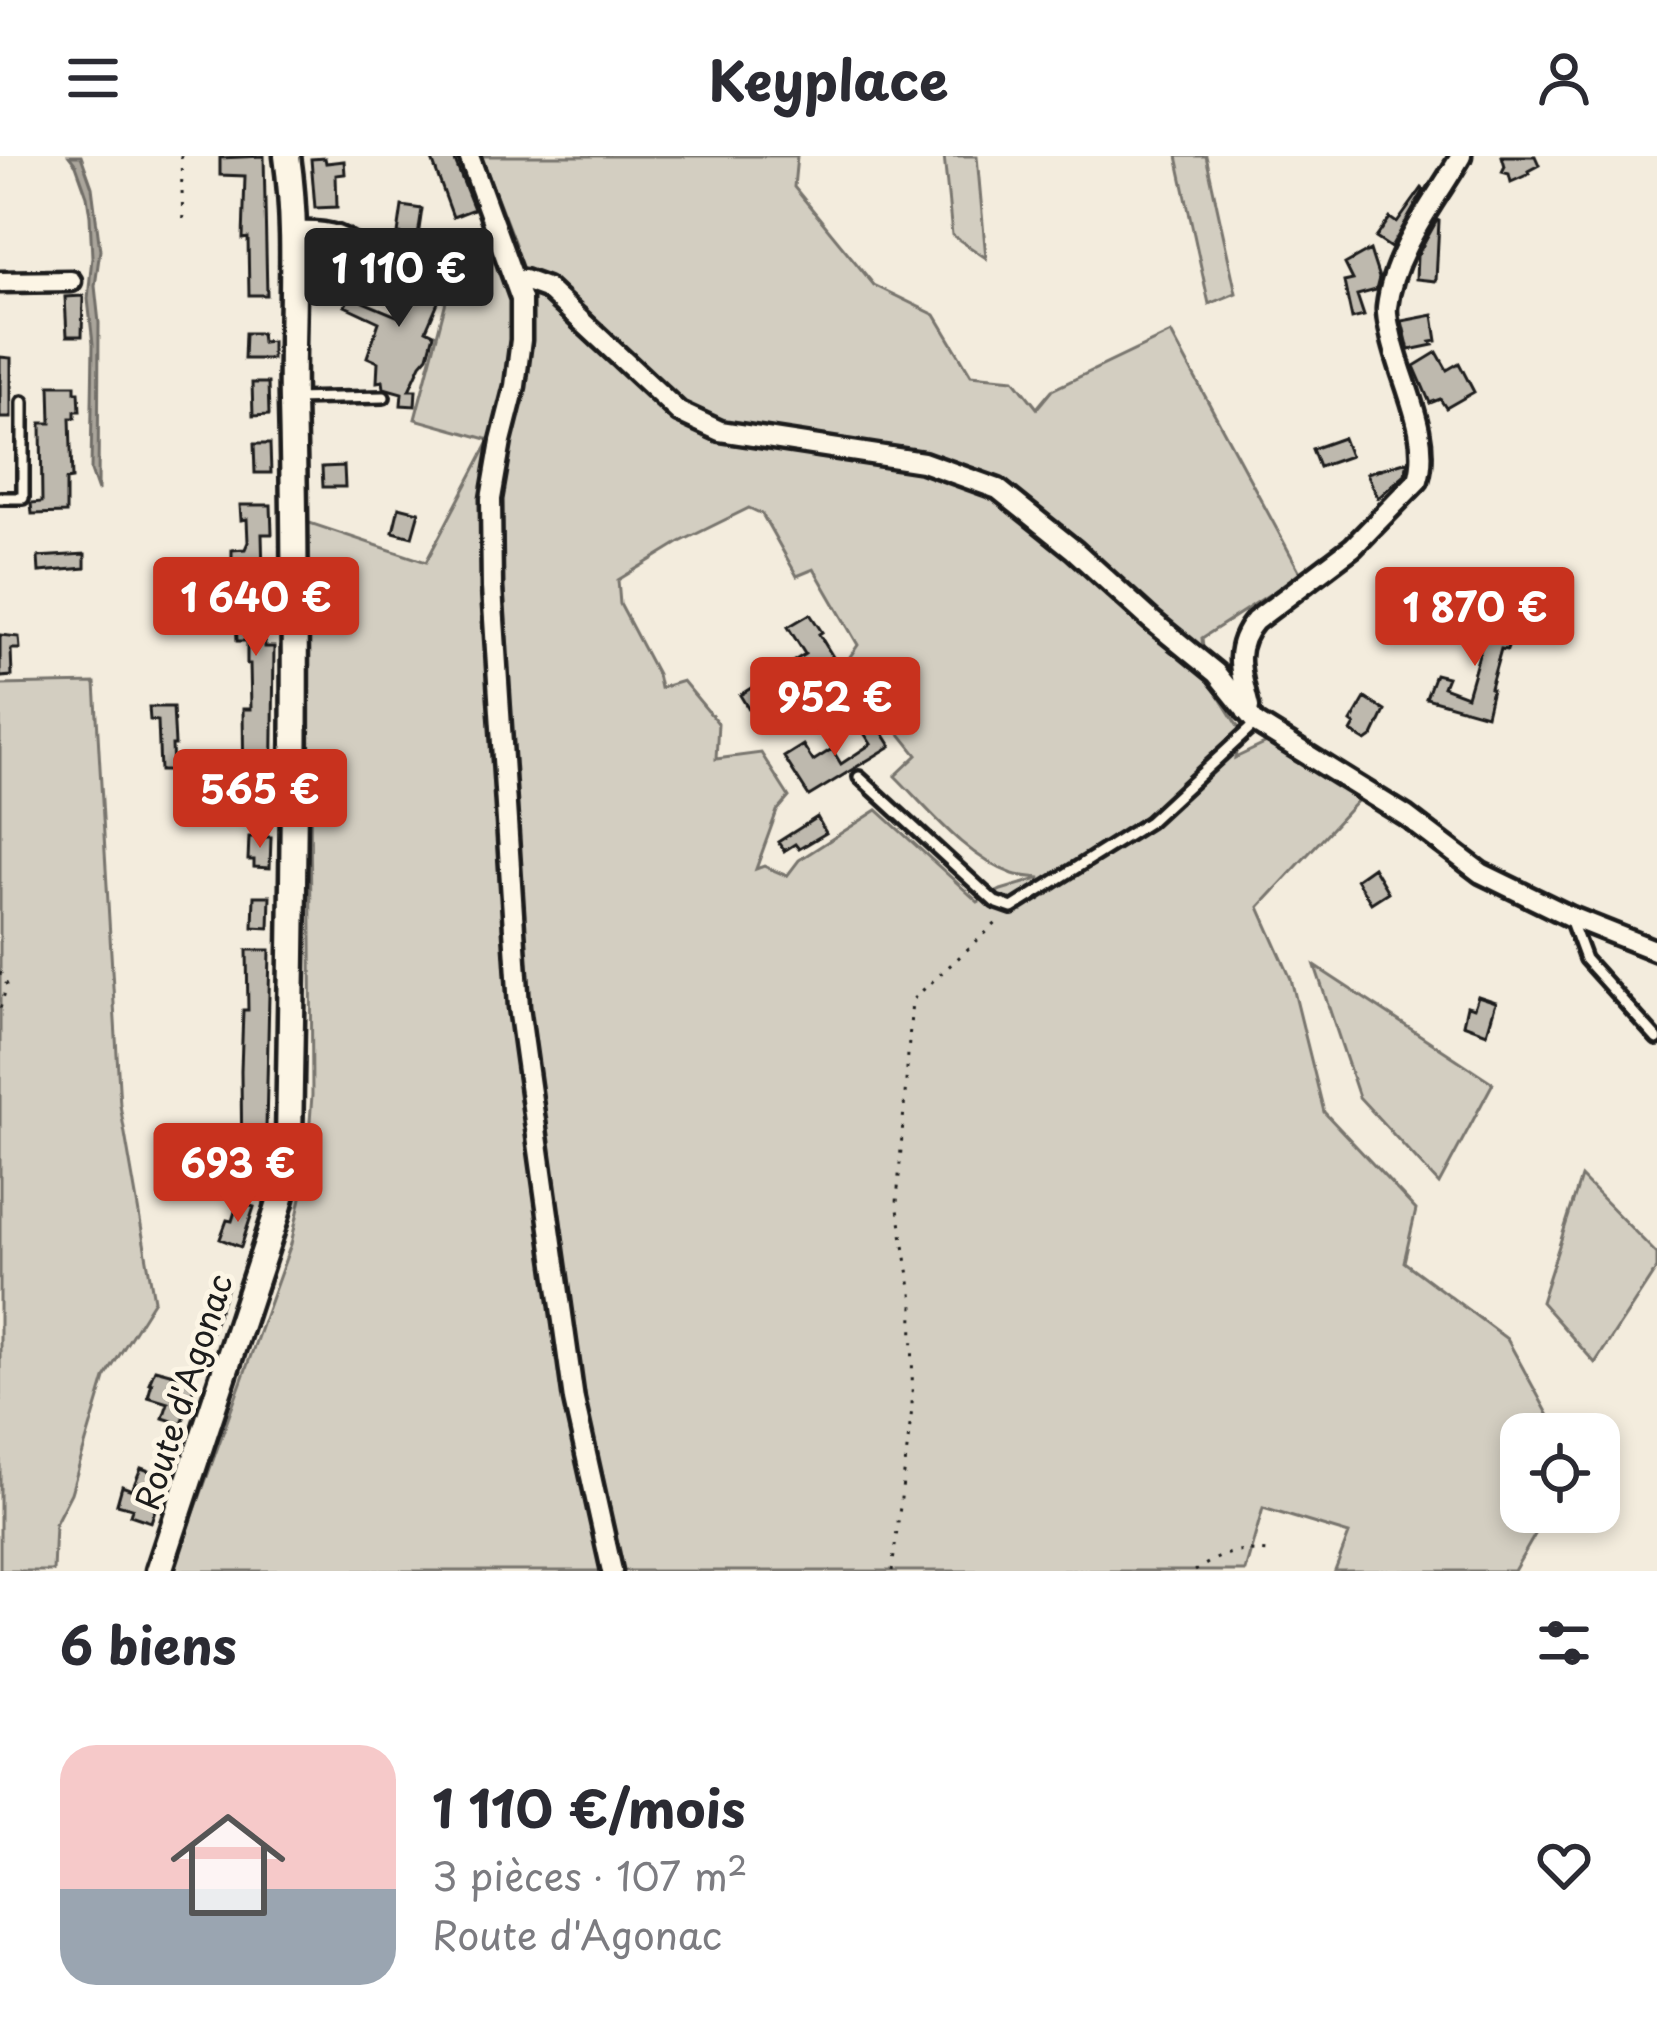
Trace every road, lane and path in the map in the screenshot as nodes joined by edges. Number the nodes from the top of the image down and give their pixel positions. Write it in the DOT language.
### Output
graph roads {
  1 [pos="181,156"];
  2 [pos="287,156"];
  3 [pos="469,156"];
  4 [pos="1461,156"];
  5 [pos="183,224"];
  6 [pos="294,232"];
  7 [pos="376,261"];
  8 [pos="71,281"];
  9 [pos="0,282"];
  10 [pos="517,282"];
  11 [pos="384,397"];
  12 [pos="292,399"];
  13 [pos="23,401"];
  14 [pos="0,498"];
  15 [pos="1251,717"];
  16 [pos="859,777"];
  17 [pos="1012,908"];
  18 [pos="1569,916"];
  19 [pos="1657,951"];
  20 [pos="0,972"];
  21 [pos="0,1009"];
  22 [pos="1657,1039"];
  23 [pos="1267,1552"];
  24 [pos="160,1571"];
  25 [pos="612,1571"];
  26 [pos="892,1571"];
  27 [pos="1196,1571"];
  1 -- 5 [label="path"];
  2 -- 6 [label="main road, Route d'Agonac"];
  3 -- 10 [label="street"];
  4 -- 15 [label="street"];
  6 -- 7 [label="street"];
  6 -- 12 [label="main road, Route d'Agonac"];
  8 -- 9 [label="street"];
  10 -- 15 [label="street"];
  10 -- 25 [label="street"];
  11 -- 12 [label="lane"];
  12 -- 24 [label="main road, Route d'Agonac"];
  13 -- 14 [label="lane"];
  15 -- 17 [label="lane"];
  15 -- 18 [label="street"];
  16 -- 17 [label="lane"];
  17 -- 26 [label="path"];
  18 -- 19 [label="street"];
  18 -- 22 [label="lane"];
  20 -- 21 [label="path"];
  23 -- 27 [label="path"];
}
